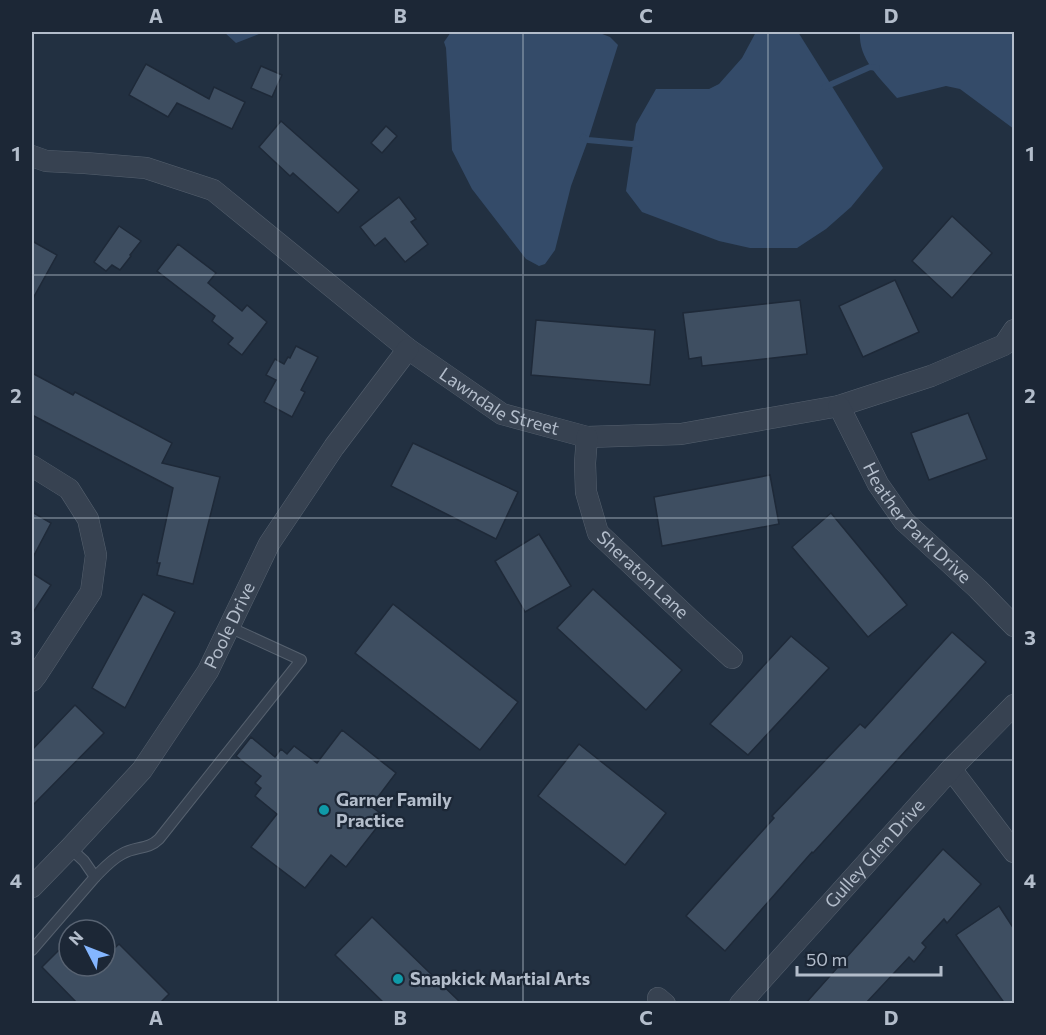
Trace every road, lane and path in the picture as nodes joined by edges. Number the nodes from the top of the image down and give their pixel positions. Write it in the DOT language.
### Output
graph roads {
  1 [pos="32,156"];
  2 [pos="1014,330"];
  3 [pos="408,349"];
  4 [pos="839,406"];
  5 [pos="587,437"];
  6 [pos="32,466"];
  7 [pos="1014,626"];
  8 [pos="230,627"];
  9 [pos="732,657"];
  10 [pos="32,681"];
  11 [pos="1014,705"];
  12 [pos="951,769"];
  13 [pos="70,848"];
  14 [pos="1014,852"];
  15 [pos="95,877"];
  16 [pos="32,887"];
  17 [pos="32,950"];
  18 [pos="740,1004"];
  1 -- 3 [label="street, Lawndale Street"];
  2 -- 4 [label="street, Lawndale Street"];
  3 -- 5 [label="street, Lawndale Street"];
  3 -- 8 [label="street, Poole Drive"];
  4 -- 5 [label="street, Lawndale Street"];
  4 -- 7 [label="street, Heather Park Drive"];
  5 -- 9 [label="street, Sheraton Lane"];
  6 -- 10 [label="street"];
  8 -- 13 [label="street, Poole Drive"];
  8 -- 15 [label="lane"];
  11 -- 12 [label="street, Gulley Glen Drive"];
  12 -- 14 [label="street"];
  12 -- 18 [label="street, Gulley Glen Drive"];
  13 -- 15 [label="lane"];
  13 -- 16 [label="street, Poole Drive"];
  15 -- 17 [label="lane"];
}
